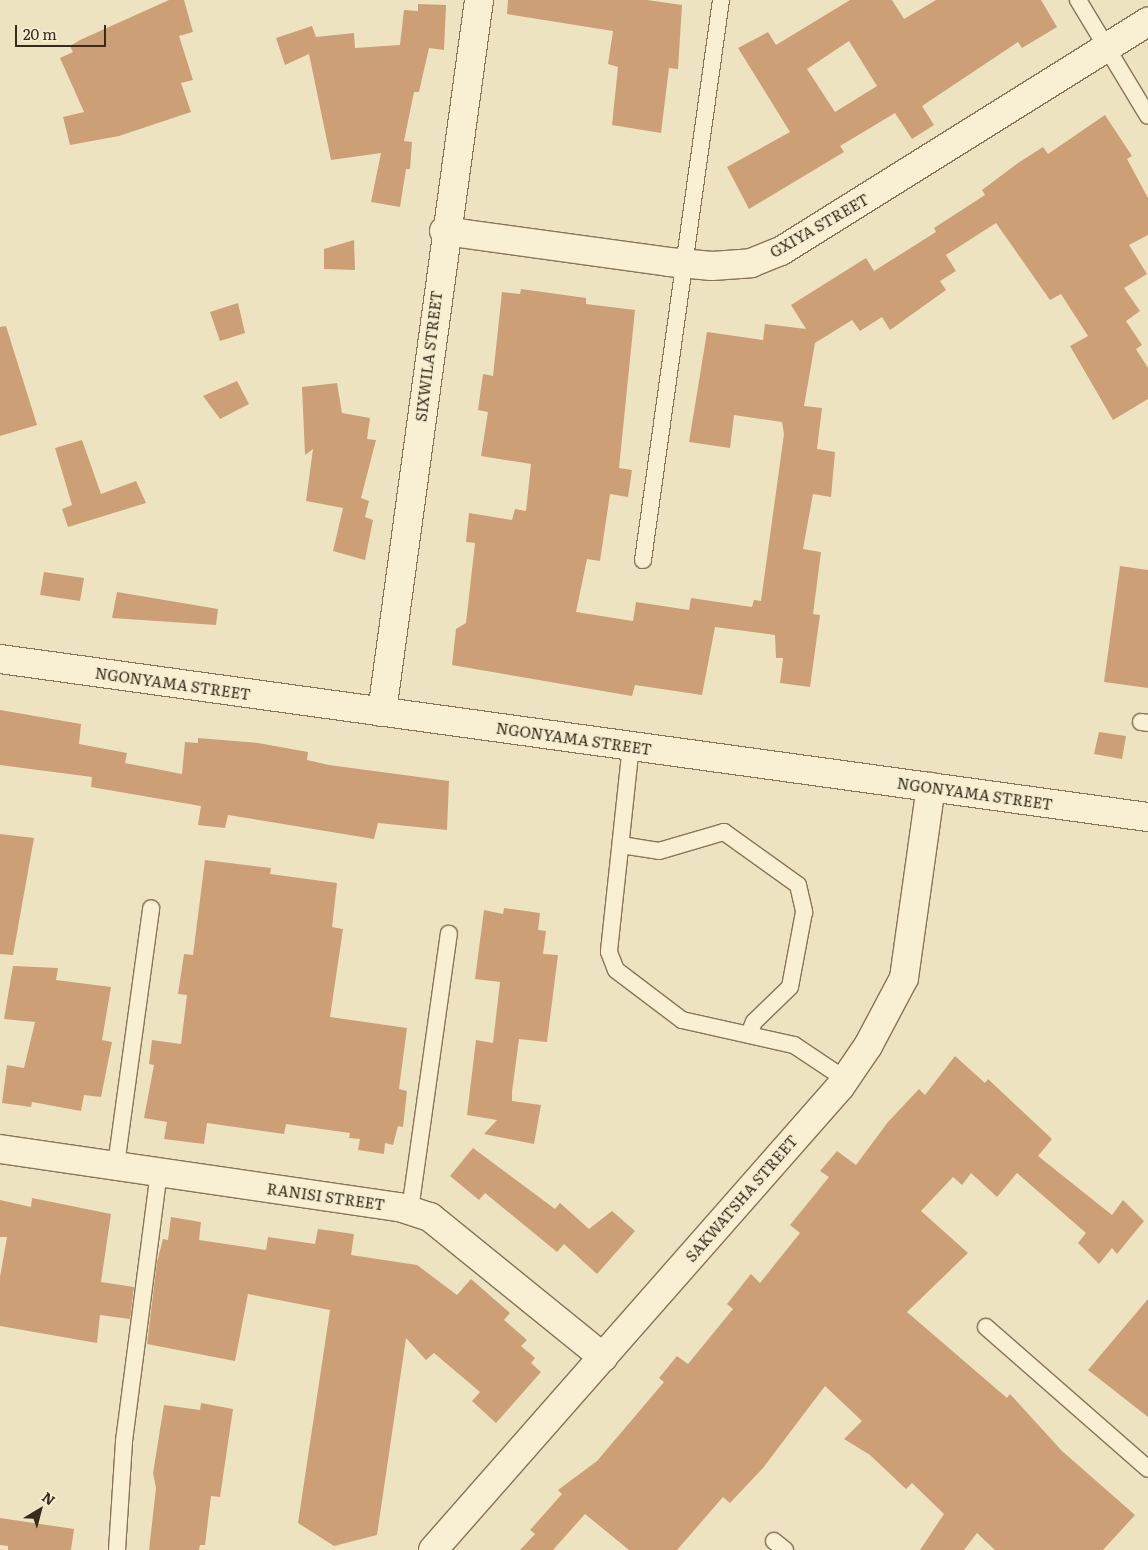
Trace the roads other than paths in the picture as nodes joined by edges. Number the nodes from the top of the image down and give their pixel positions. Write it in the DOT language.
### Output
graph roads {
  1 [pos="479,0"];
  2 [pos="721,0"];
  3 [pos="1078,0"];
  4 [pos="1148,22"];
  5 [pos="1106,48"];
  6 [pos="1148,116"];
  7 [pos="444,231"];
  8 [pos="684,264"];
  9 [pos="643,560"];
  10 [pos="0,659"];
  11 [pos="382,712"];
  12 [pos="631,746"];
  13 [pos="931,787"];
  14 [pos="1148,818"];
  15 [pos="621,845"];
  16 [pos="151,908"];
  17 [pos="449,934"];
  18 [pos="749,1034"];
  19 [pos="846,1079"];
  20 [pos="0,1149"];
  21 [pos="116,1165"];
  22 [pos="159,1172"];
  23 [pos="410,1210"];
  24 [pos="986,1326"];
  25 [pos="603,1357"];
  26 [pos="1148,1469"];
  27 [pos="117,1550"];
  28 [pos="432,1550"];
  1 -- 7 [label="street, SIXWILA STREET"];
  2 -- 8 [label="lane"];
  3 -- 5 [label="lane"];
  4 -- 5 [label="street, GXIYA STREET"];
  5 -- 6 [label="lane"];
  5 -- 8 [label="street, GXIYA STREET"];
  7 -- 8 [label="street, GXIYA STREET"];
  7 -- 11 [label="street, SIXWILA STREET"];
  8 -- 9 [label="lane"];
  10 -- 11 [label="street, NGONYAMA STREET"];
  11 -- 12 [label="street, NGONYAMA STREET"];
  12 -- 13 [label="street, NGONYAMA STREET"];
  12 -- 15 [label="lane"];
  13 -- 14 [label="street, NGONYAMA STREET"];
  13 -- 19 [label="street, SAKWATSHA STREET"];
  15 -- 18 [label="lane"];
  15 -- 18 [label="lane"];
  16 -- 21 [label="lane"];
  17 -- 23 [label="lane"];
  18 -- 19 [label="lane"];
  19 -- 25 [label="street, SAKWATSHA STREET"];
  20 -- 21 [label="street, RANISI STREET"];
  21 -- 22 [label="street, RANISI STREET"];
  22 -- 23 [label="street, RANISI STREET"];
  22 -- 27 [label="lane"];
  23 -- 25 [label="street, RANISI STREET"];
  24 -- 26 [label="lane"];
  25 -- 28 [label="street, SAKWATSHA STREET"];
}
